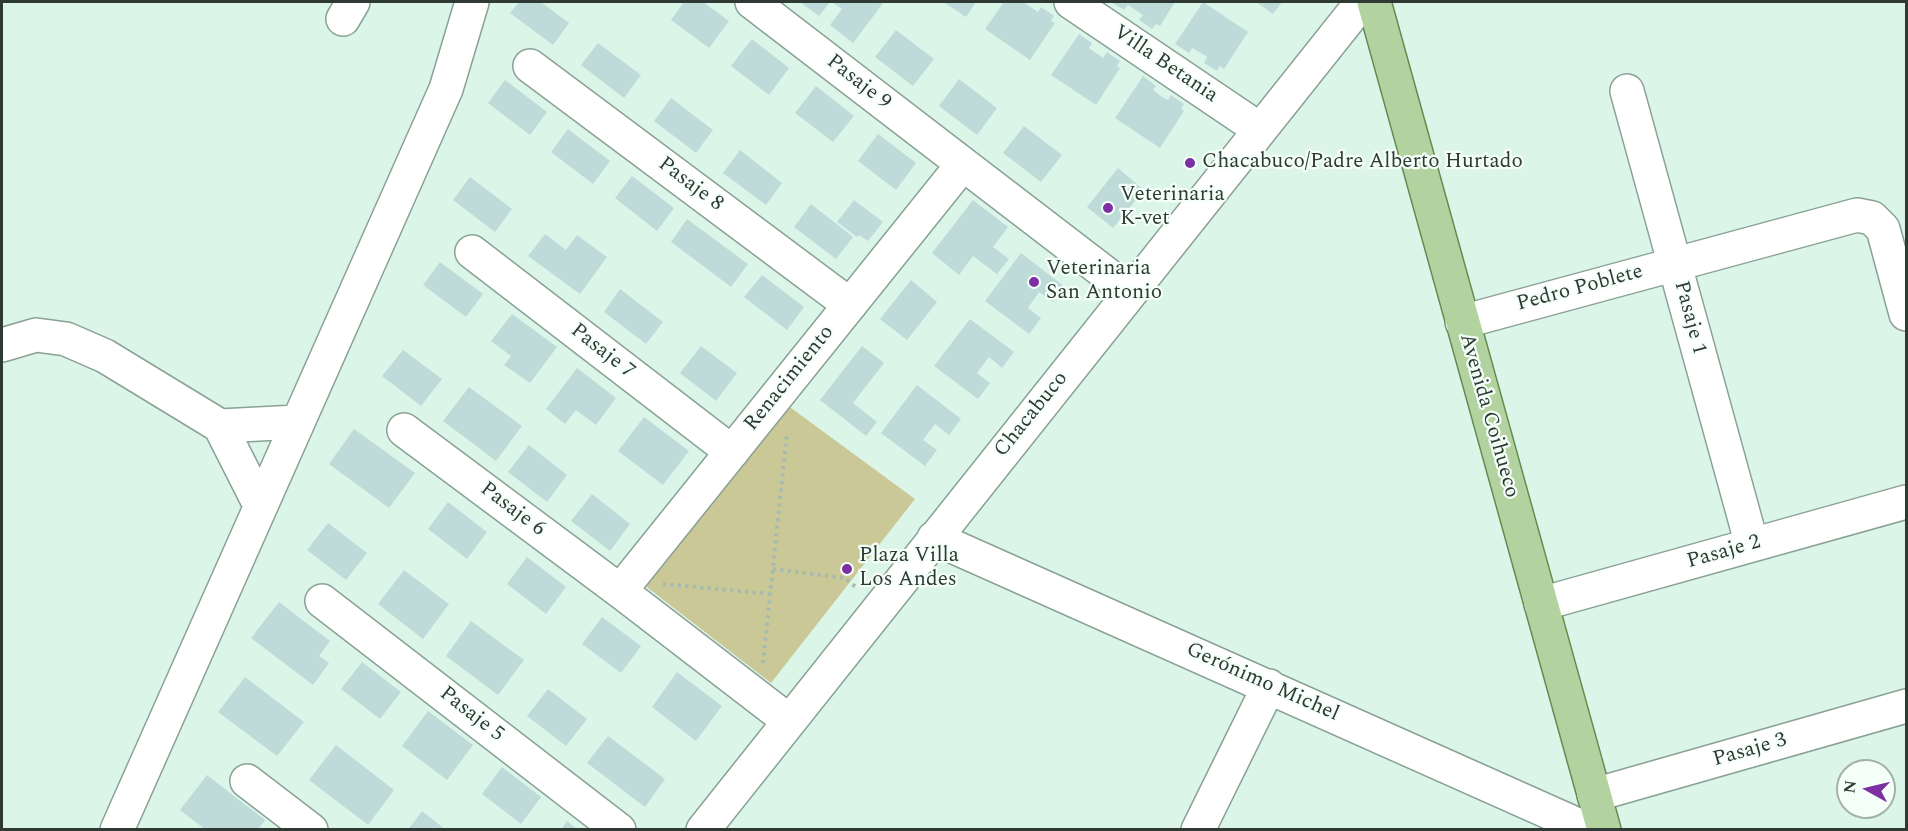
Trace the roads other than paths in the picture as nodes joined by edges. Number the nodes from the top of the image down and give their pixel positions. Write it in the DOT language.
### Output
graph roads {
  1 [pos="472,2"];
  2 [pos="752,2"];
  3 [pos="1071,2"];
  4 [pos="1362,2"];
  5 [pos="1374,2"];
  6 [pos="530,66"];
  7 [pos="1627,91"];
  8 [pos="1259,129"];
  9 [pos="963,164"];
  10 [pos="472,252"];
  11 [pos="1674,264"];
  12 [pos="1130,292"];
  13 [pos="850,305"];
  14 [pos="1906,314"];
  15 [pos="1462,322"];
  16 [pos="2,345"];
  17 [pos="297,422"];
  18 [pos="220,426"];
  19 [pos="404,429"];
  20 [pos="732,452"];
  21 [pos="1906,502"];
  22 [pos="260,505"];
  23 [pos="934,538"];
  24 [pos="1752,545"];
  25 [pos="624,586"];
  26 [pos="322,601"];
  27 [pos="1541,604"];
  28 [pos="1269,686"];
  29 [pos="1906,706"];
  30 [pos="789,721"];
  31 [pos="247,781"];
  32 [pos="1594,795"];
  33 [pos="117,830"];
  34 [pos="311,830"];
  35 [pos="619,830"];
  36 [pos="703,830"];
  37 [pos="1198,830"];
  38 [pos="1590,830"];
  39 [pos="1604,830"];
  1 -- 17 [label="street"];
  2 -- 9 [label="street, Pasaje 9"];
  3 -- 8 [label="street, Villa Betania"];
  4 -- 8 [label="street, Chacabuco"];
  5 -- 15 [label="main road, Avenida Coihueco"];
  6 -- 13 [label="street, Pasaje 8"];
  7 -- 11 [label="street, Pasaje 1"];
  8 -- 12 [label="street, Chacabuco"];
  9 -- 12 [label="street"];
  9 -- 13 [label="street, Renacimiento"];
  10 -- 20 [label="street, Pasaje 7"];
  11 -- 14 [label="street, Pedro Poblete"];
  11 -- 15 [label="street, Pedro Poblete"];
  11 -- 24 [label="street, Pasaje 1"];
  12 -- 23 [label="street, Chacabuco"];
  13 -- 20 [label="street, Renacimiento"];
  15 -- 27 [label="main road, Avenida Coihueco"];
  16 -- 18 [label="street"];
  17 -- 18 [label="street"];
  17 -- 22 [label="street"];
  18 -- 22 [label="street"];
  19 -- 25 [label="street, Pasaje 6"];
  20 -- 25 [label="street, Renacimiento"];
  21 -- 24 [label="street, Pasaje 2"];
  22 -- 33 [label="street"];
  23 -- 28 [label="street, Gerónimo Michel"];
  23 -- 30 [label="street, Chacabuco"];
  24 -- 27 [label="street, Pasaje 2"];
  25 -- 30 [label="street"];
  26 -- 35 [label="street, Pasaje 5"];
  27 -- 32 [label="main road, Avenida Coihueco"];
  28 -- 37 [label="street"];
  28 -- 38 [label="street, Gerónimo Michel"];
  29 -- 32 [label="street, Pasaje 3"];
  30 -- 36 [label="street, Chacabuco"];
  31 -- 34 [label="street"];
  32 -- 39 [label="main road, Avenida Coihueco"];
}
